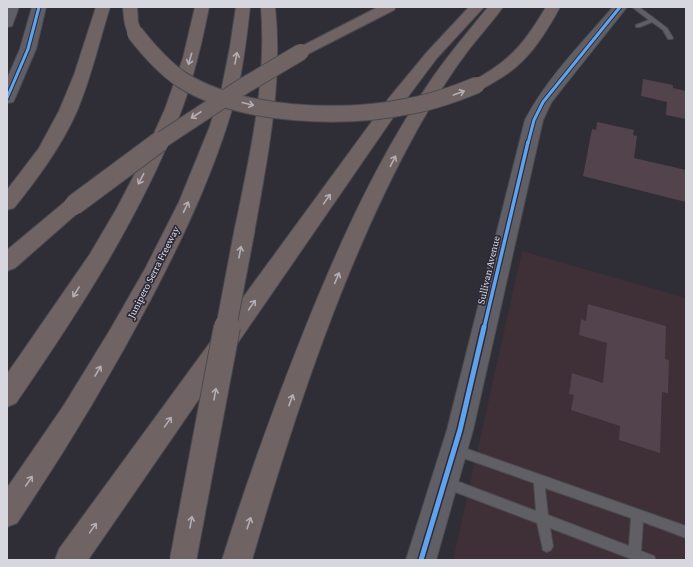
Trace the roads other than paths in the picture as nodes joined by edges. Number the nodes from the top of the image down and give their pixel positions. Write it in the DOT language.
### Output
graph roads {
  1 [pos="12,7"];
  2 [pos="39,7"];
  3 [pos="103,7"];
  4 [pos="130,7"];
  5 [pos="202,7"];
  6 [pos="243,7"];
  7 [pos="268,7"];
  8 [pos="389,7"];
  9 [pos="477,7"];
  10 [pos="496,7"];
  11 [pos="553,7"];
  12 [pos="620,7"];
  13 [pos="635,7"];
  14 [pos="653,20"];
  15 [pos="7,23"];
  16 [pos="638,26"];
  17 [pos="670,38"];
  18 [pos="7,98"];
  19 [pos="7,203"];
  20 [pos="7,262"];
  21 [pos="7,395"];
  22 [pos="454,449"];
  23 [pos="539,479"];
  24 [pos="445,482"];
  25 [pos="7,513"];
  26 [pos="637,515"];
  27 [pos="542,519"];
  28 [pos="686,532"];
  29 [pos="548,546"];
  30 [pos="635,554"];
  31 [pos="70,560"];
  32 [pos="184,560"];
  33 [pos="237,560"];
  34 [pos="421,560"];
  35 [pos="650,560"];
  1 -- 15 [label="street"];
  2 -- 18 [label="street"];
  3 -- 19 [label="highway"];
  4 -- 11 [label="highway, one-way, bridge"];
  5 -- 21 [label="highway, one-way"];
  25 -- 6 [label="highway, Junipero Serra Freeway, one-way"];
  32 -- 7 [label="highway, one-way, bridge"];
  8 -- 20 [label="highway, one-way, bridge"];
  31 -- 9 [label="highway, one-way"];
  33 -- 10 [label="highway, one-way"];
  12 -- 22 [label="street, Sullivan Avenue"];
  13 -- 14 [label="lane"];
  14 -- 16 [label="lane"];
  14 -- 17 [label="lane"];
  22 -- 23 [label="lane"];
  22 -- 24 [label="street, Sullivan Avenue"];
  23 -- 26 [label="lane"];
  23 -- 27 [label="lane"];
  24 -- 27 [label="lane"];
  24 -- 34 [label="street, Sullivan Avenue"];
  26 -- 28 [label="lane"];
  26 -- 30 [label="lane"];
  27 -- 29 [label="lane"];
  27 -- 30 [label="lane"];
  30 -- 35 [label="lane"];
}
